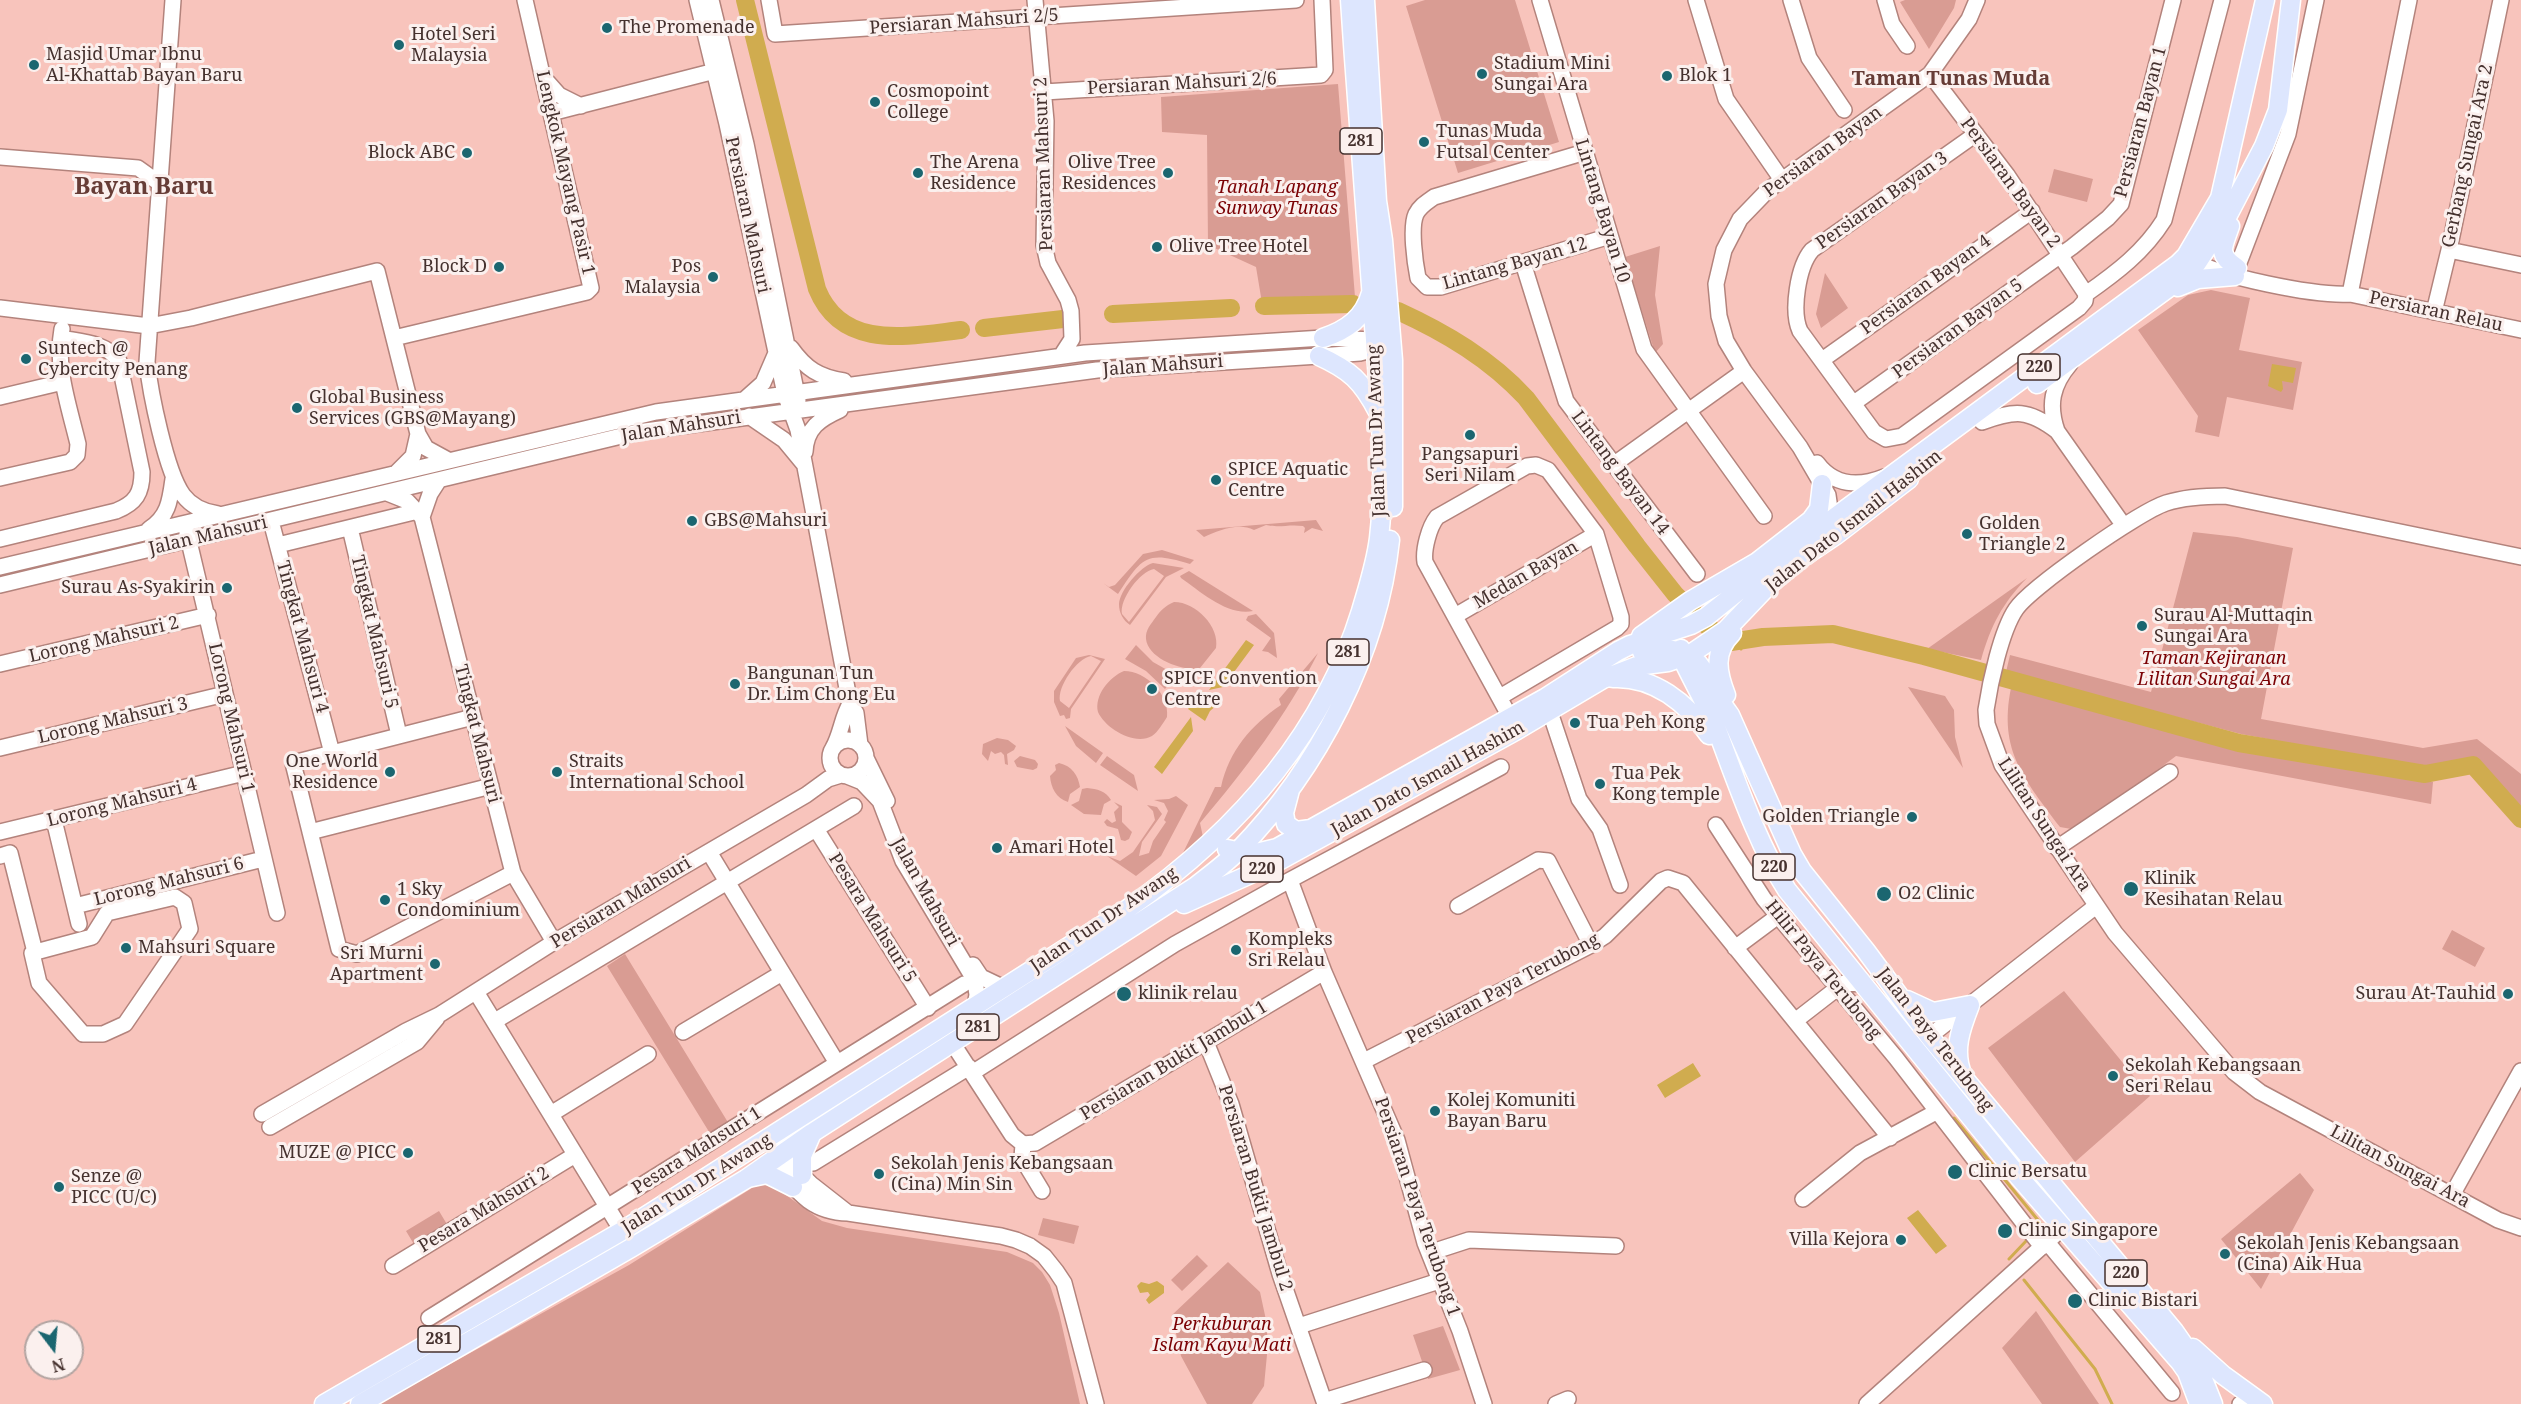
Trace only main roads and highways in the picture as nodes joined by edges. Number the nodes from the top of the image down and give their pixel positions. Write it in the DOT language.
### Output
graph roads {
  1 [pos="1350,0"];
  2 [pos="1365,0"];
  3 [pos="2265,0"];
  4 [pos="2290,0"];
  5 [pos="2246,86"];
  6 [pos="2278,110"];
  7 [pos="2252,168"];
  8 [pos="1377,201"];
  9 [pos="2194,256"];
  10 [pos="1372,291"];
  11 [pos="2157,298"];
  12 [pos="1323,338"];
  13 [pos="1377,344"];
  14 [pos="1319,356"];
  15 [pos="1393,360"];
  16 [pos="1380,416"];
  17 [pos="1822,484"];
  18 [pos="1697,622"];
  19 [pos="1722,637"];
  20 [pos="1630,645"];
  21 [pos="1684,654"];
  22 [pos="1610,657"];
  23 [pos="1603,679"];
  24 [pos="1547,704"];
  25 [pos="1730,715"];
  26 [pos="1514,724"];
  27 [pos="1726,758"];
  28 [pos="1293,783"];
  29 [pos="1316,827"];
  30 [pos="1237,851"];
  31 [pos="1143,921"];
  32 [pos="1053,956"];
  33 [pos="1901,997"];
  34 [pos="1923,1042"];
  35 [pos="1964,1079"];
  36 [pos="783,1130"];
  37 [pos="812,1133"];
  38 [pos="774,1154"];
  39 [pos="744,1155"];
  40 [pos="746,1179"];
  41 [pos="2071,1221"];
  42 [pos="2174,1331"];
  43 [pos="324,1404"];
  44 [pos="360,1404"];
  45 [pos="2199,1404"];
  46 [pos="2213,1404"];
  47 [pos="2263,1404"];
  1 -- 10 [label="main road, Jalan Tun Dr Awang / 281"];
  2 -- 8 [label="main road, Jalan Tun Dr Awang / 281"];
  3 -- 5 [label="main road, Jalan Dato Ismail Hashim / 220"];
  4 -- 6 [label="main road, Jalan Dato Ismail Hashim / 220"];
  5 -- 6 [label="main road"];
  5 -- 9 [label="main road, Jalan Dato Ismail Hashim / 220"];
  6 -- 7 [label="main road, Jalan Dato Ismail Hashim / 220"];
  7 -- 9 [label="main road, Jalan Dato Ismail Hashim / 220"];
  7 -- 11 [label="main road"];
  8 -- 13 [label="main road"];
  8 -- 15 [label="main road, Jalan Tun Dr Awang / 281"];
  9 -- 11 [label="main road, Jalan Dato Ismail Hashim / 220"];
  9 -- 18 [label="main road, Jalan Dato Ismail Hashim / 220"];
  10 -- 12 [label="main road"];
  10 -- 13 [label="main road, Jalan Tun Dr Awang / 281"];
  11 -- 19 [label="main road, Jalan Dato Ismail Hashim / 220"];
  13 -- 15 [label="main road"];
  13 -- 16 [label="main road, Jalan Tun Dr Awang / 281"];
  14 -- 16 [label="main road"];
  15 -- 28 [label="main road, Jalan Tun Dr Awang / 281"];
  16 -- 32 [label="main road, Jalan Tun Dr Awang / 281"];
  17 -- 20 [label="main road"];
  18 -- 20 [label="main road, Jalan Dato Ismail Hashim / 220"];
  18 -- 21 [label="main road"];
  19 -- 21 [label="main road, Jalan Dato Ismail Hashim / 220"];
  19 -- 25 [label="main road"];
  20 -- 22 [label="main road, Jalan Dato Ismail Hashim / 220"];
  21 -- 22 [label="main road"];
  21 -- 23 [label="main road, Jalan Dato Ismail Hashim / 220"];
  21 -- 25 [label="main road, Jalan Paya Terubong / 220"];
  21 -- 27 [label="main road, Jalan Paya Terubong / 220"];
  22 -- 24 [label="main road, Jalan Dato Ismail Hashim / 220"];
  23 -- 24 [label="main road, Jalan Dato Ismail Hashim / 220"];
  23 -- 27 [label="main road"];
  24 -- 26 [label="main road, Jalan Dato Ismail Hashim / 220"];
  25 -- 33 [label="main road, Jalan Paya Terubong / 220"];
  26 -- 29 [label="main road, Jalan Dato Ismail Hashim / 220"];
  26 -- 31 [label="main road, Jalan Dato Ismail Hashim / 220"];
  27 -- 34 [label="main road, Jalan Paya Terubong / 220"];
  28 -- 29 [label="main road"];
  28 -- 30 [label="main road, Jalan Tun Dr Awang / 281"];
  29 -- 30 [label="main road, Jalan Dato Ismail Hashim / 220"];
  30 -- 31 [label="main road, Jalan Tun Dr Awang / 281"];
  30 -- 32 [label="main road, Jalan Dato Ismail Hashim"];
  31 -- 37 [label="main road, Jalan Tun Dr Awang / 281"];
  32 -- 36 [label="main road, Jalan Tun Dr Awang / 281"];
  33 -- 34 [label="main road, Jalan Paya Terubong / 220"];
  33 -- 35 [label="main road"];
  34 -- 35 [label="main road, Jalan Paya Terubong / 220"];
  34 -- 41 [label="main road, Jalan Paya Terubong / 220"];
  35 -- 41 [label="main road, Jalan Paya Terubong / 220"];
  36 -- 38 [label="main road"];
  36 -- 39 [label="main road, Jalan Tun Dr Awang / 281"];
  37 -- 38 [label="main road, Jalan Tun Dr Awang / 281"];
  37 -- 40 [label="main road"];
  38 -- 39 [label="main road"];
  38 -- 40 [label="main road, Jalan Tun Dr Awang / 281"];
  39 -- 43 [label="main road, Jalan Tun Dr Awang / 281"];
  40 -- 44 [label="main road, Jalan Tun Dr Awang / 281"];
  41 -- 42 [label="main road, Jalan Paya Terubong / 220"];
  41 -- 45 [label="main road, Jalan Paya Terubong / 220"];
  42 -- 46 [label="main road, Jalan Paya Terubong / 220"];
  42 -- 47 [label="main road"];
}
